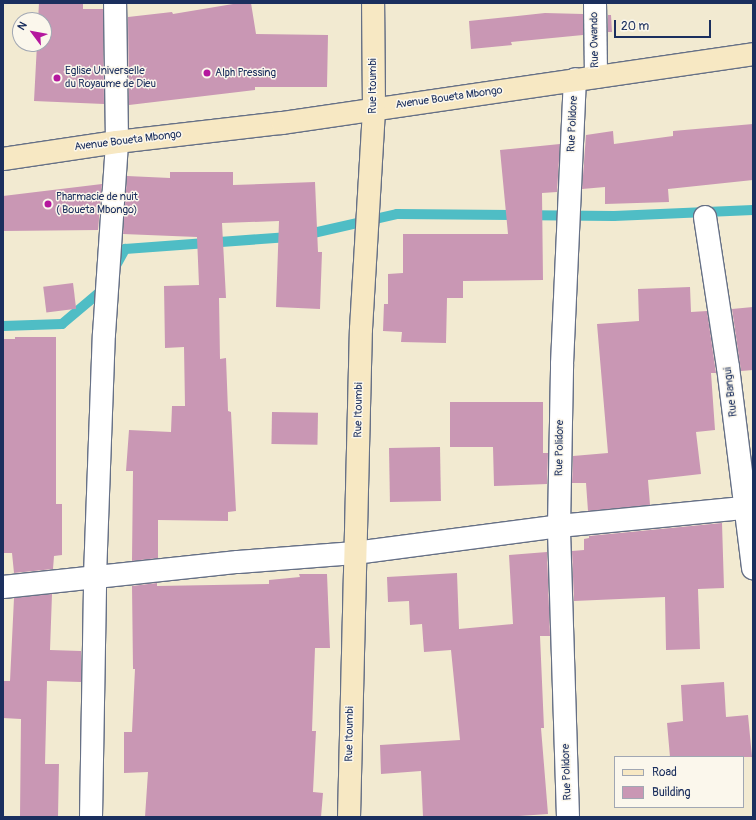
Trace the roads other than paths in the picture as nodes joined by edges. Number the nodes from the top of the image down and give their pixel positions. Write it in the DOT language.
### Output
graph roads {
  1 [pos="116,3"];
  2 [pos="373,3"];
  3 [pos="595,3"];
  4 [pos="753,54"];
  5 [pos="585,78"];
  6 [pos="374,109"];
  7 [pos="117,142"];
  8 [pos="3,159"];
  9 [pos="705,217"];
  10 [pos="749,507"];
  11 [pos="559,526"];
  12 [pos="356,553"];
  13 [pos="753,568"];
  14 [pos="95,576"];
  15 [pos="3,587"];
  16 [pos="91,817"];
  17 [pos="349,817"];
  18 [pos="568,817"];
  1 -- 7 [label="street"];
  2 -- 6 [label="street, Rue Itoumbi"];
  3 -- 5 [label="street, Rue Owando"];
  4 -- 5 [label="street, Avenue Boueta Mbongo"];
  5 -- 6 [label="street, Avenue Boueta Mbongo"];
  5 -- 11 [label="street, Rue Polidore"];
  6 -- 7 [label="street, Avenue Boueta Mbongo"];
  6 -- 12 [label="street, Rue Itoumbi"];
  7 -- 8 [label="street, Avenue Boueta Mbongo"];
  7 -- 14 [label="street"];
  9 -- 10 [label="street, Rue Bangui"];
  10 -- 11 [label="street"];
  10 -- 13 [label="street, Rue Bangui"];
  11 -- 12 [label="street"];
  11 -- 18 [label="street, Rue Polidore"];
  12 -- 14 [label="street"];
  12 -- 17 [label="street, Rue Itoumbi"];
  14 -- 15 [label="street"];
  14 -- 16 [label="street"];
}
